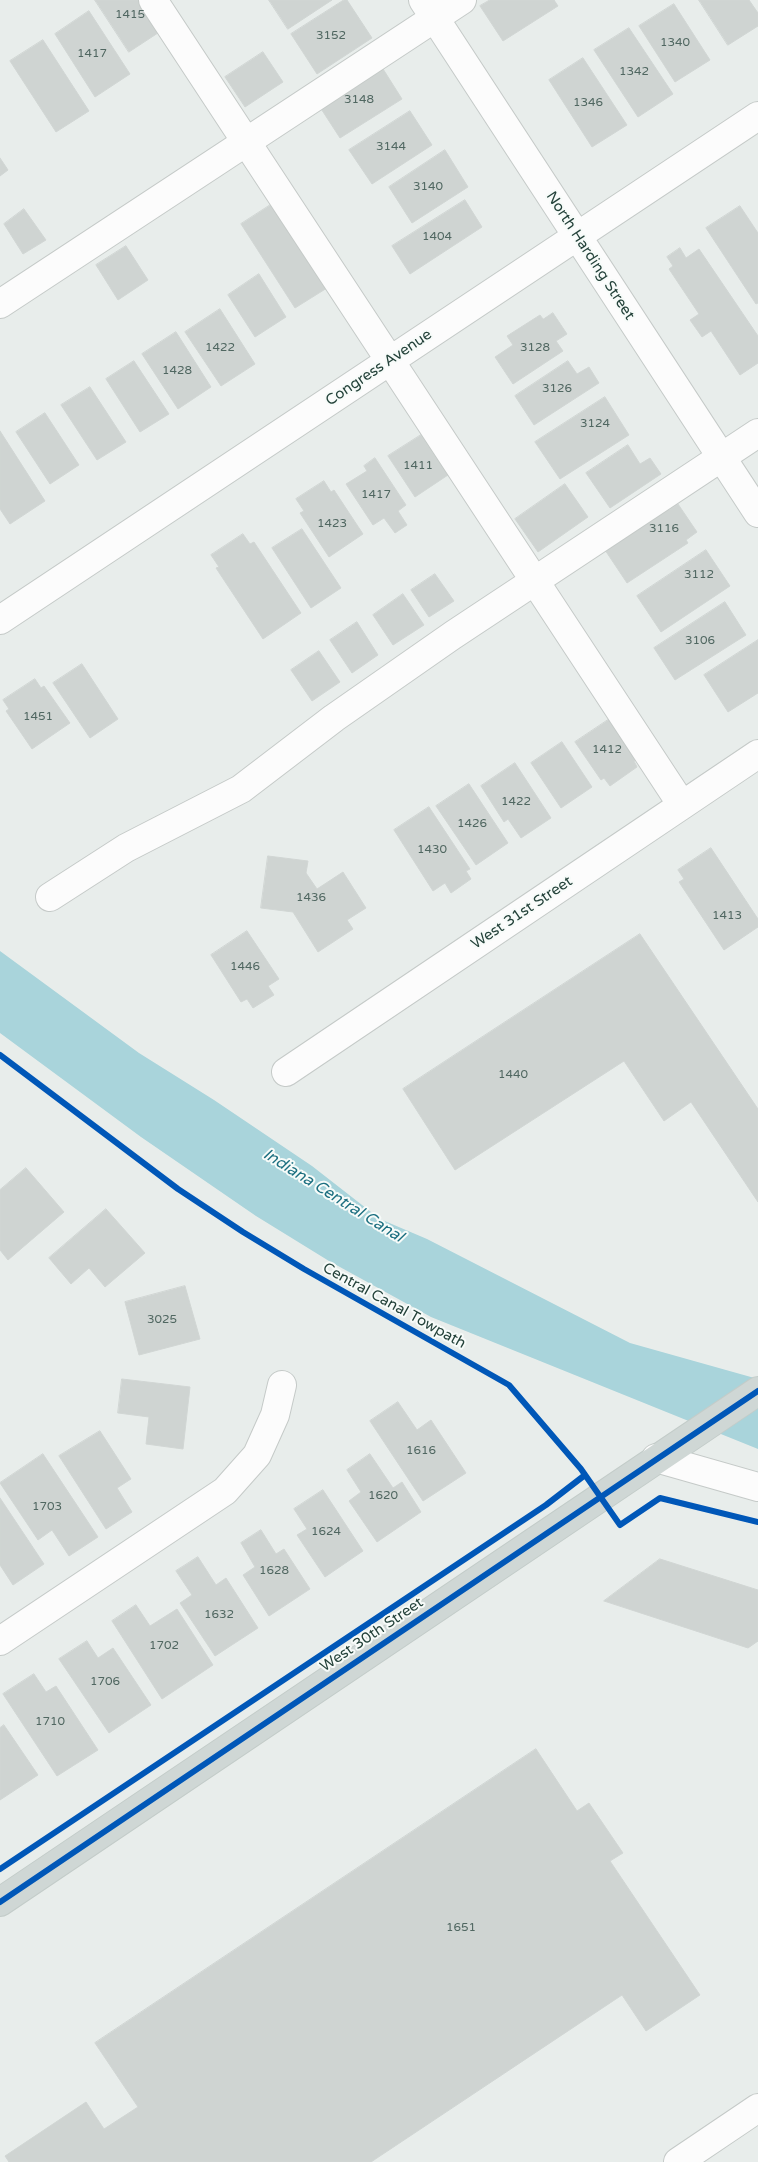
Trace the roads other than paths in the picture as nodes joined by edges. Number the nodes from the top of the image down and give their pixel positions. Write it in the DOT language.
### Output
graph roads {
  1 [pos="153,0"];
  2 [pos="462,0"];
  3 [pos="429,9"];
  4 [pos="758,116"];
  5 [pos="246,142"];
  6 [pos="576,236"];
  7 [pos="0,304"];
  8 [pos="390,360"];
  9 [pos="758,433"];
  10 [pos="722,457"];
  11 [pos="758,512"];
  12 [pos="535,581"];
  13 [pos="0,620"];
  14 [pos="758,754"];
  15 [pos="682,806"];
  16 [pos="50,897"];
  17 [pos="286,1072"];
  18 [pos="282,1385"];
  19 [pos="758,1391"];
  20 [pos="667,1451"];
  21 [pos="758,1487"];
  22 [pos="0,1642"];
  23 [pos="0,1902"];
  24 [pos="758,2108"];
  25 [pos="678,2162"];
  1 -- 5 [label="street"];
  2 -- 3 [label="street"];
  3 -- 5 [label="street"];
  3 -- 6 [label="street, North Harding Street"];
  4 -- 6 [label="street, Congress Avenue"];
  5 -- 7 [label="street"];
  5 -- 8 [label="street"];
  6 -- 8 [label="street, Congress Avenue"];
  6 -- 10 [label="street, North Harding Street"];
  8 -- 12 [label="street"];
  8 -- 13 [label="street, Congress Avenue"];
  9 -- 10 [label="street"];
  10 -- 11 [label="street, North Harding Street"];
  10 -- 12 [label="street"];
  12 -- 15 [label="street"];
  12 -- 16 [label="street"];
  14 -- 15 [label="street, West 31st Street"];
  15 -- 17 [label="street, West 31st Street"];
  18 -- 22 [label="street"];
  19 -- 20 [label="main road, West 30th Street"];
  20 -- 21 [label="street"];
  20 -- 23 [label="main road, West 30th Street"];
  24 -- 25 [label="street"];
}
